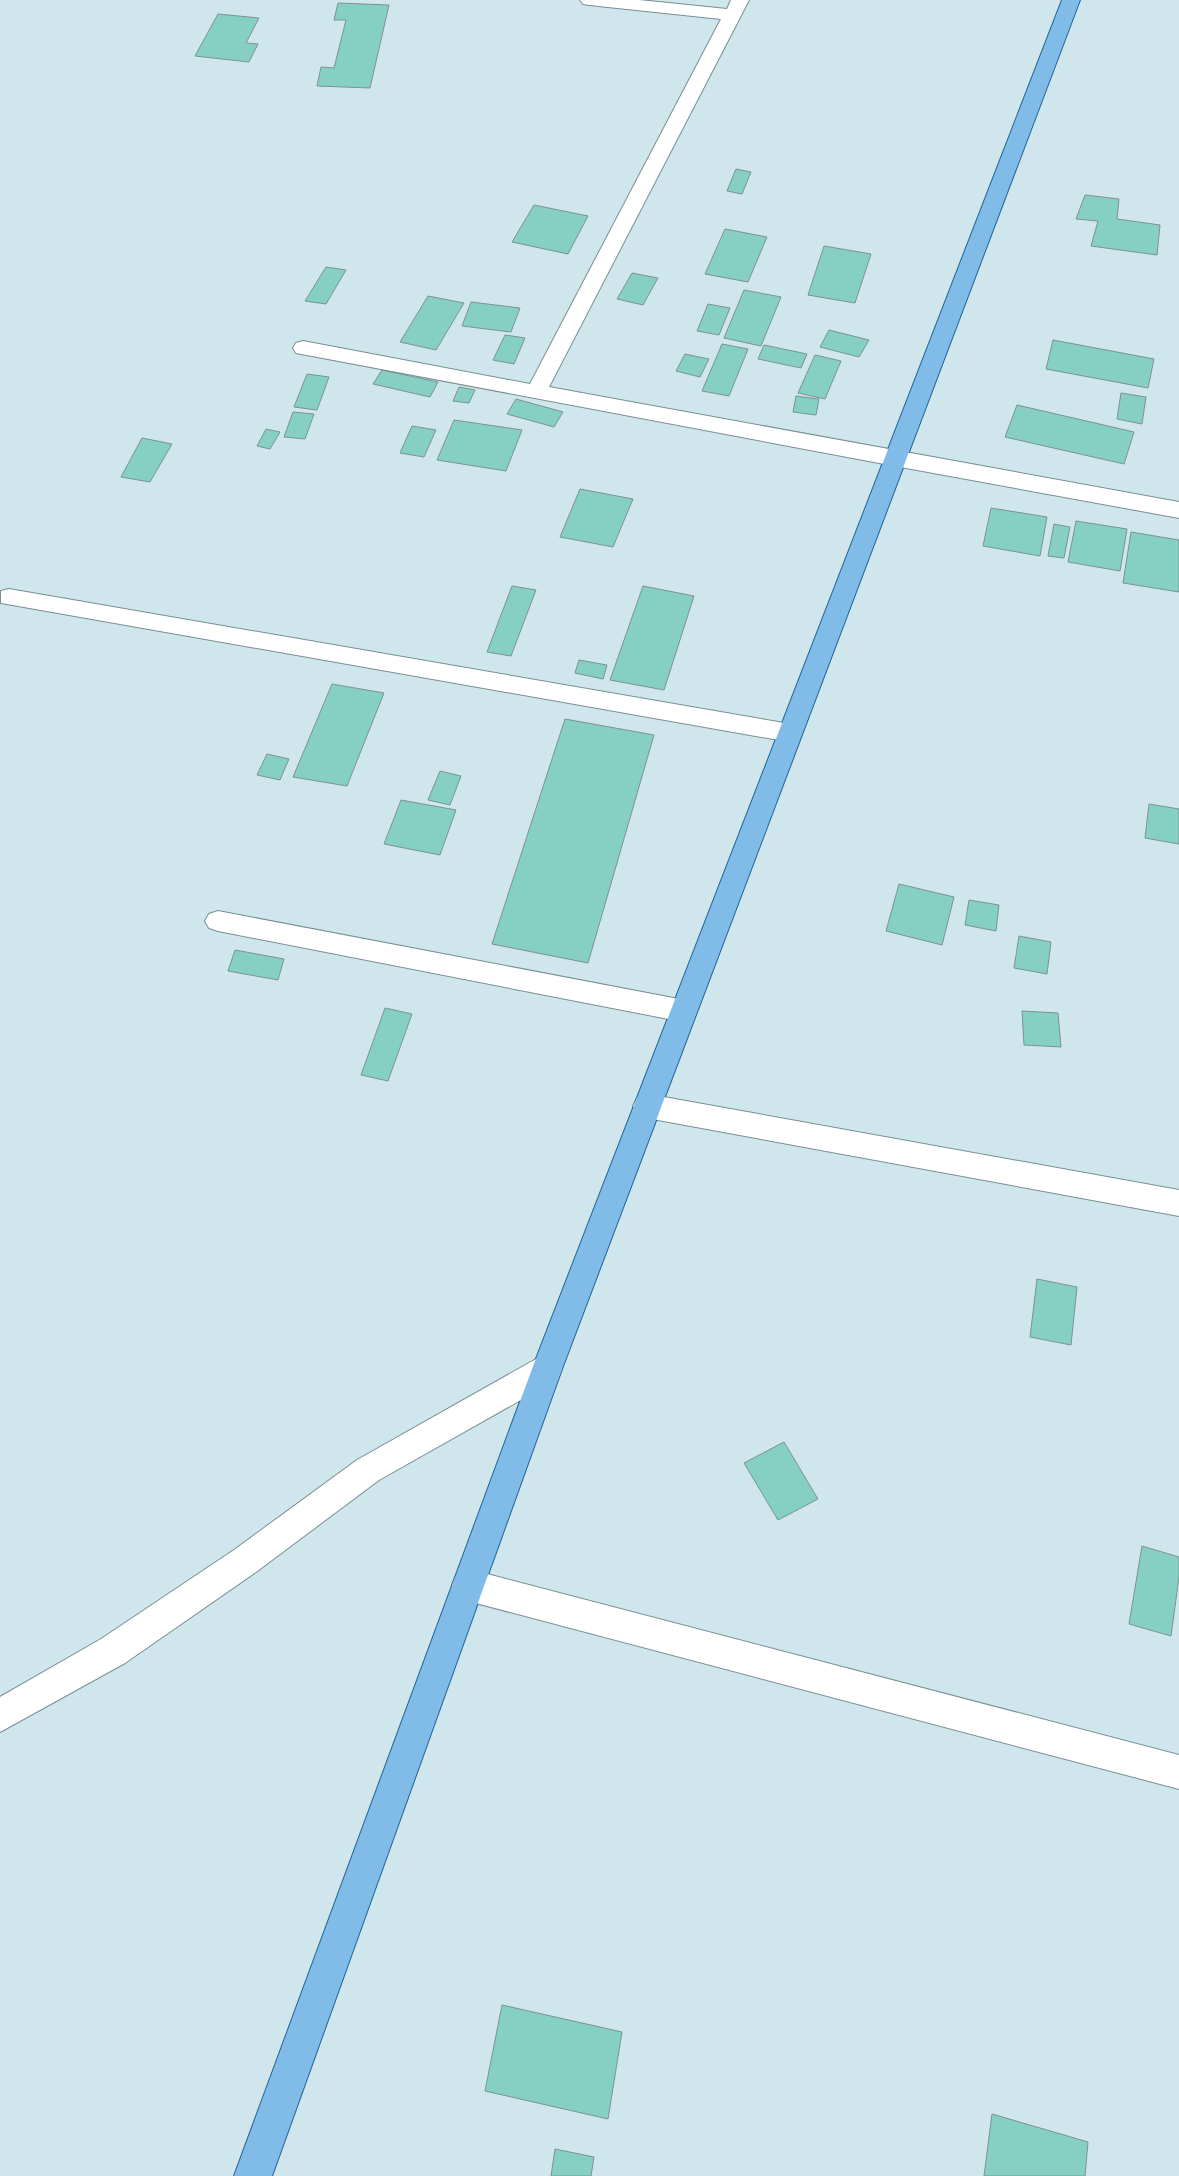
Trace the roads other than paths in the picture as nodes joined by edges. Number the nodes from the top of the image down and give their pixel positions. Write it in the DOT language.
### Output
graph roads {
  1 [pos="589,0"];
  2 [pos="1071,0"];
  3 [pos="736,7"];
  4 [pos="303,348"];
  5 [pos="536,392"];
  6 [pos="895,459"];
  7 [pos="1179,510"];
  8 [pos="9,597"];
  9 [pos="790,732"];
  10 [pos="218,921"];
  11 [pos="684,1011"];
  12 [pos="648,1106"];
  13 [pos="1179,1202"];
  14 [pos="547,1369"];
  15 [pos="468,1585"];
  16 [pos="0,1715"];
  17 [pos="1179,1772"];
  18 [pos="253,2176"];
  1 -- 3 [label="street"];
  2 -- 6 [label="main road"];
  3 -- 5 [label="street"];
  4 -- 5 [label="street"];
  5 -- 6 [label="street"];
  6 -- 7 [label="street"];
  6 -- 9 [label="main road"];
  8 -- 9 [label="street"];
  9 -- 11 [label="main road"];
  10 -- 11 [label="street"];
  11 -- 12 [label="main road"];
  12 -- 13 [label="street"];
  12 -- 14 [label="main road"];
  14 -- 15 [label="main road"];
  14 -- 16 [label="street"];
  15 -- 17 [label="street"];
  15 -- 18 [label="main road"];
}
